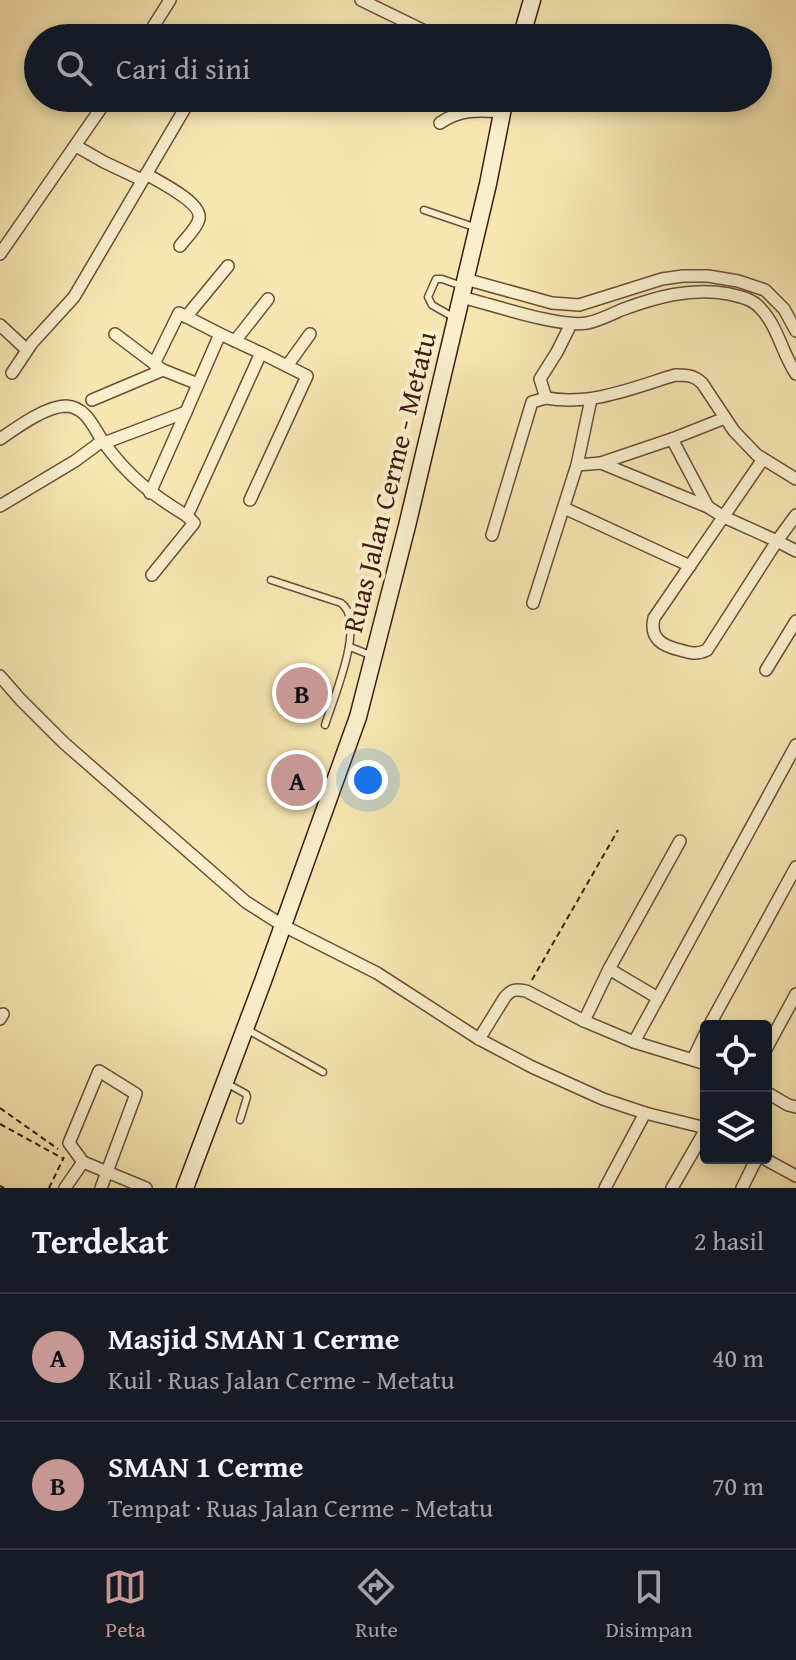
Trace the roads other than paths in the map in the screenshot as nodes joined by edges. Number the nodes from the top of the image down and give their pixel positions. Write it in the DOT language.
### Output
graph roads {
  1 [pos="170,0"];
  2 [pos="361,0"];
  3 [pos="532,0"];
  4 [pos="155,24"];
  5 [pos="410,24"];
  6 [pos="525,24"];
  7 [pos="99,112"];
  8 [pos="183,112"];
  9 [pos="461,112"];
  10 [pos="502,112"];
  11 [pos="440,123"];
  12 [pos="76,146"];
  13 [pos="144,177"];
  14 [pos="424,210"];
  15 [pos="477,228"];
  16 [pos="180,246"];
  17 [pos="0,254"];
  18 [pos="228,266"];
  19 [pos="653,281"];
  20 [pos="463,287"];
  21 [pos="628,288"];
  22 [pos="765,290"];
  23 [pos="268,299"];
  24 [pos="657,299"];
  25 [pos="753,301"];
  26 [pos="633,306"];
  27 [pos="186,317"];
  28 [pos="456,319"];
  29 [pos="571,324"];
  30 [pos="0,325"];
  31 [pos="796,331"];
  32 [pos="115,334"];
  33 [pos="220,334"];
  34 [pos="310,334"];
  35 [pos="235,341"];
  36 [pos="27,350"];
  37 [pos="261,353"];
  38 [pos="287,366"];
  39 [pos="159,367"];
  40 [pos="12,373"];
  41 [pos="796,374"];
  42 [pos="198,384"];
  43 [pos="546,398"];
  44 [pos="591,399"];
  45 [pos="92,400"];
  46 [pos="186,412"];
  47 [pos="725,418"];
  48 [pos="0,439"];
  49 [pos="672,439"];
  50 [pos="103,442"];
  51 [pos="763,459"];
  52 [pos="601,463"];
  53 [pos="577,465"];
  54 [pos="796,479"];
  55 [pos="150,493"];
  56 [pos="250,500"];
  57 [pos="0,506"];
  58 [pos="708,507"];
  59 [pos="564,508"];
  60 [pos="796,515"];
  61 [pos="187,516"];
  62 [pos="724,517"];
  63 [pos="492,535"];
  64 [pos="777,541"];
  65 [pos="796,551"];
  66 [pos="690,566"];
  67 [pos="152,575"];
  68 [pos="271,580"];
  69 [pos="533,603"];
  70 [pos="796,621"];
  71 [pos="350,647"];
  72 [pos="373,656"];
  73 [pos="766,670"];
  74 [pos="0,676"];
  75 [pos="325,725"];
  76 [pos="796,745"];
  77 [pos="680,841"];
  78 [pos="796,867"];
  79 [pos="791,887"];
  80 [pos="282,925"];
  81 [pos="609,969"];
  82 [pos="796,994"];
  83 [pos="658,998"];
  84 [pos="713,1020"];
  85 [pos="584,1021"];
  86 [pos="245,1028"];
  87 [pos="772,1038"];
  88 [pos="479,1039"];
  89 [pos="634,1042"];
  90 [pos="700,1044"];
  91 [pos="693,1059"];
  92 [pos="700,1062"];
  93 [pos="323,1072"];
  94 [pos="224,1083"];
  95 [pos="772,1096"];
  96 [pos="796,1107"];
  97 [pos="645,1113"];
  98 [pos="240,1120"];
  99 [pos="700,1127"];
  100 [pos="700,1139"];
  101 [pos="83,1162"];
  102 [pos="756,1164"];
  103 [pos="772,1164"];
  104 [pos="107,1172"];
  105 [pos="796,1176"];
  106 [pos="65,1188"];
  107 [pos="101,1188"];
  108 [pos="146,1188"];
  109 [pos="185,1188"];
  110 [pos="605,1188"];
  111 [pos="672,1188"];
  112 [pos="742,1188"];
  1 -- 4 [label="street"];
  2 -- 5 [label="street"];
  3 -- 6 [label="main road"];
  7 -- 12 [label="street"];
  8 -- 13 [label="street"];
  9 -- 11 [label="street"];
  10 -- 15 [label="main road, Ruas Jalan Cerme - Metatu"];
  12 -- 13 [label="street"];
  12 -- 17 [label="street"];
  13 -- 16 [label="street"];
  13 -- 36 [label="street"];
  14 -- 15 [label="lane"];
  15 -- 20 [label="main road, Ruas Jalan Cerme - Metatu"];
  18 -- 27 [label="street"];
  19 -- 21 [label="street"];
  19 -- 22 [label="street"];
  19 -- 24 [label="street"];
  20 -- 21 [label="street"];
  20 -- 28 [label="main road, Ruas Jalan Cerme - Metatu"];
  20 -- 28 [label="lane"];
  20 -- 29 [label="street"];
  21 -- 26 [label="street"];
  22 -- 25 [label="street"];
  22 -- 31 [label="street"];
  23 -- 35 [label="street"];
  24 -- 25 [label="street"];
  24 -- 26 [label="street"];
  25 -- 41 [label="street"];
  26 -- 29 [label="street"];
  27 -- 33 [label="street"];
  27 -- 39 [label="street"];
  28 -- 72 [label="main road, Ruas Jalan Cerme - Metatu"];
  29 -- 43 [label="street"];
  30 -- 36 [label="street"];
  32 -- 39 [label="street"];
  33 -- 35 [label="street"];
  33 -- 42 [label="street"];
  34 -- 38 [label="street"];
  35 -- 37 [label="street"];
  36 -- 40 [label="street"];
  37 -- 38 [label="street"];
  37 -- 61 [label="street"];
  38 -- 56 [label="street"];
  39 -- 42 [label="street"];
  39 -- 45 [label="street"];
  42 -- 46 [label="street"];
  43 -- 44 [label="street"];
  43 -- 63 [label="street"];
  44 -- 47 [label="street"];
  44 -- 53 [label="street"];
  46 -- 50 [label="street"];
  46 -- 55 [label="street"];
  47 -- 49 [label="street"];
  47 -- 51 [label="street"];
  48 -- 50 [label="street"];
  49 -- 52 [label="street"];
  49 -- 58 [label="street"];
  50 -- 55 [label="street"];
  50 -- 57 [label="street"];
  51 -- 54 [label="street"];
  51 -- 62 [label="street"];
  52 -- 53 [label="street"];
  52 -- 58 [label="street"];
  53 -- 59 [label="street"];
  55 -- 61 [label="street"];
  58 -- 62 [label="street"];
  59 -- 66 [label="street"];
  59 -- 69 [label="street"];
  60 -- 64 [label="street"];
  61 -- 67 [label="street"];
  62 -- 64 [label="street"];
  62 -- 66 [label="street"];
  64 -- 65 [label="street"];
  64 -- 66 [label="street"];
  68 -- 71 [label="lane"];
  70 -- 73 [label="street"];
  71 -- 72 [label="lane"];
  71 -- 75 [label="lane"];
  72 -- 80 [label="main road, Ruas Jalan Cerme - Metatu"];
  74 -- 80 [label="street"];
  76 -- 83 [label="street"];
  77 -- 81 [label="street"];
  78 -- 79 [label="street"];
  79 -- 84 [label="street"];
  80 -- 86 [label="main road, Ruas Jalan Cerme - Metatu"];
  80 -- 88 [label="street"];
  81 -- 83 [label="street"];
  81 -- 85 [label="street"];
  82 -- 87 [label="street"];
  83 -- 89 [label="street"];
  85 -- 88 [label="street"];
  85 -- 89 [label="street"];
  86 -- 93 [label="lane"];
  86 -- 94 [label="main road, Ruas Jalan Cerme - Metatu"];
  88 -- 97 [label="street"];
  89 -- 91 [label="street"];
  90 -- 91 [label="street"];
  91 -- 92 [label="street"];
  94 -- 98 [label="lane"];
  94 -- 109 [label="main road, Ruas Jalan Cerme - Metatu"];
  95 -- 96 [label="street"];
  97 -- 99 [label="street"];
  97 -- 110 [label="street"];
  100 -- 111 [label="street"];
  101 -- 104 [label="street"];
  101 -- 104 [label="street"];
  101 -- 106 [label="street"];
  102 -- 112 [label="street"];
  103 -- 105 [label="street"];
  104 -- 107 [label="street"];
  104 -- 108 [label="street"];
}
